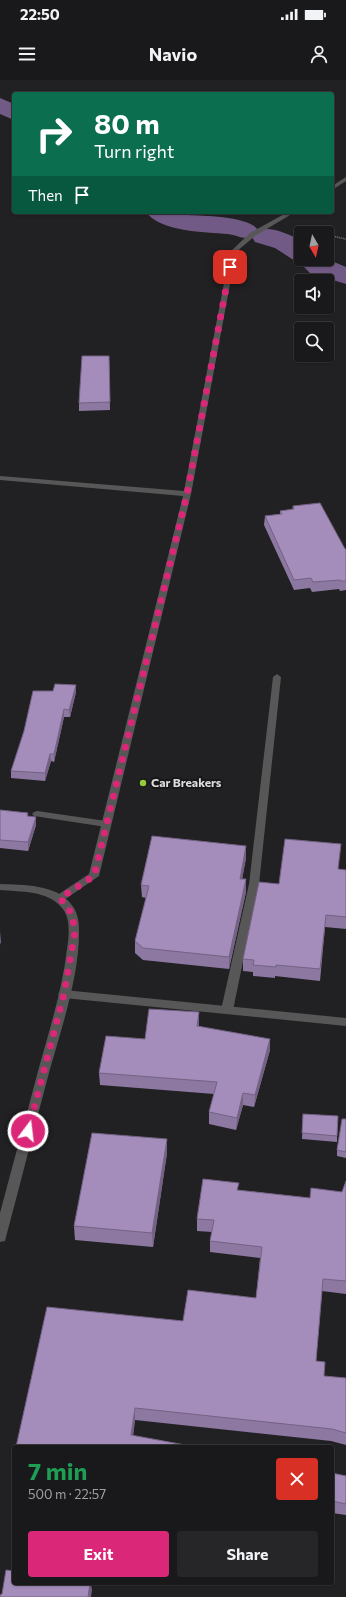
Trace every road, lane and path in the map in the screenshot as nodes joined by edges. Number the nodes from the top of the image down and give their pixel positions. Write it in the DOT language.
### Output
graph roads {
  1 [pos="346,179"];
  2 [pos="334,187"];
  3 [pos="289,214"];
  4 [pos="334,236"];
  5 [pos="346,239"];
  6 [pos="0,478"];
  7 [pos="187,494"];
  8 [pos="277,678"];
  9 [pos="37,814"];
  10 [pos="106,824"];
  11 [pos="0,887"];
  12 [pos="60,898"];
  13 [pos="64,994"];
  14 [pos="227,1010"];
  15 [pos="346,1022"];
  16 [pos="0,1237"];
  1 -- 2 [label="street"];
  3 -- 7 [label="street"];
  4 -- 5 [label="path"];
  6 -- 7 [label="street"];
  7 -- 10 [label="street"];
  8 -- 14 [label="street"];
  9 -- 10 [label="street"];
  10 -- 12 [label="street"];
  11 -- 12 [label="street"];
  12 -- 13 [label="street"];
  13 -- 14 [label="street"];
  13 -- 16 [label="street"];
  14 -- 15 [label="street"];
}
